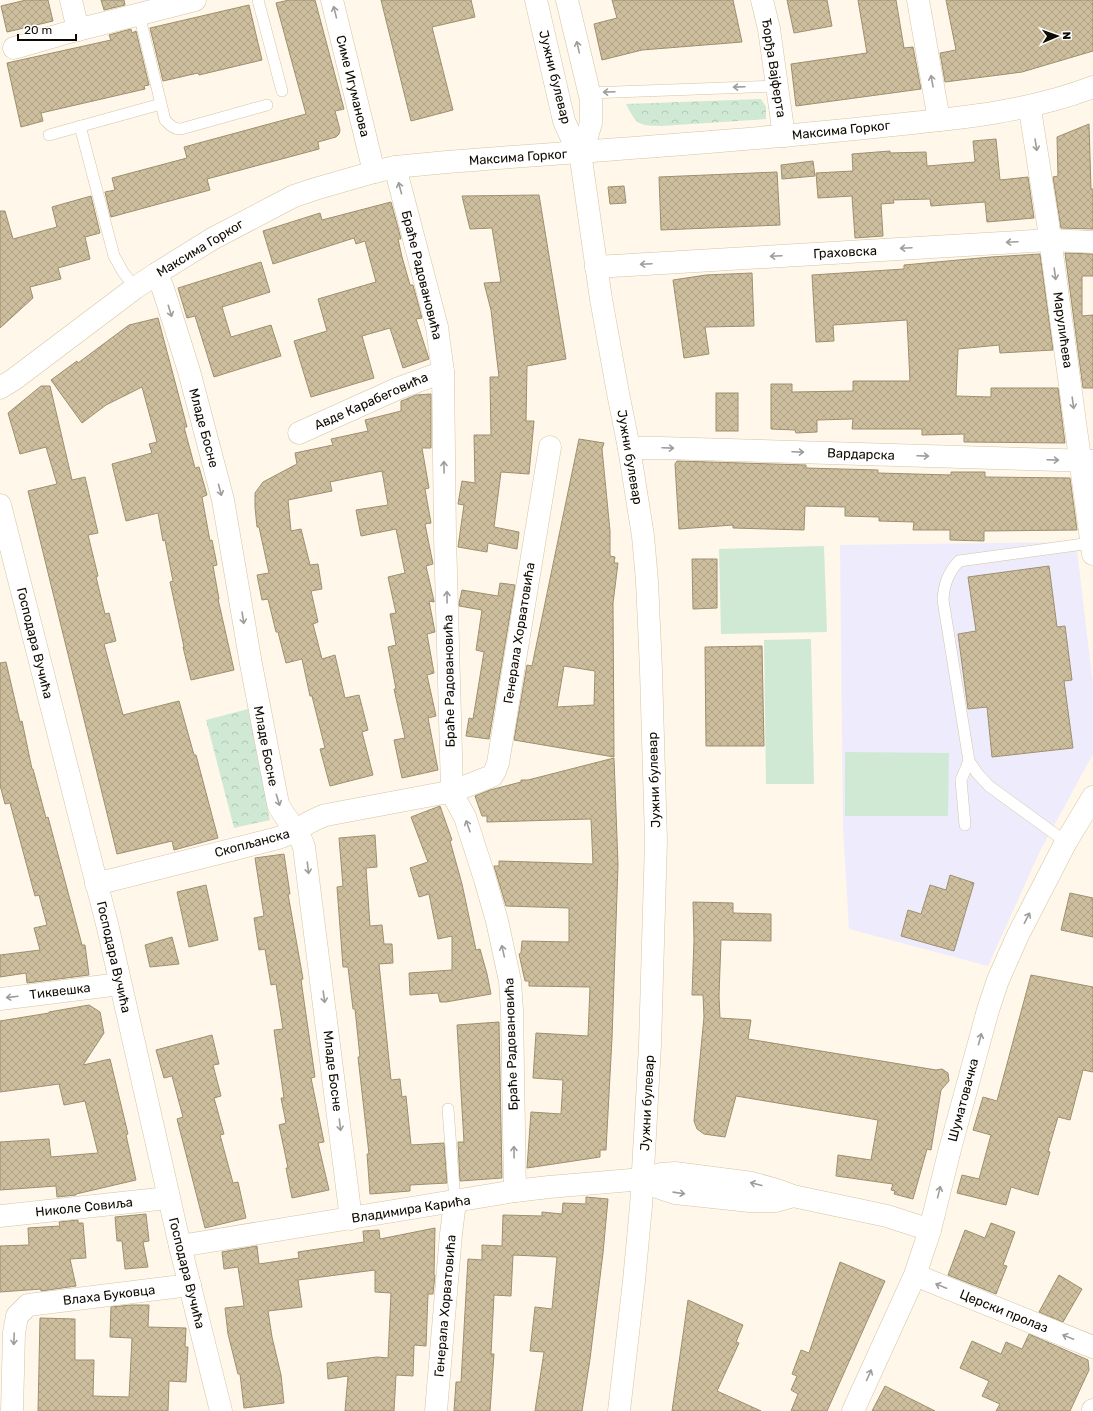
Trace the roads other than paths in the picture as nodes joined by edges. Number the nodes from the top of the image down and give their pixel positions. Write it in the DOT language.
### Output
graph roads {
  1 [pos="71,0"];
  2 [pos="195,0"];
  3 [pos="258,0"];
  4 [pos="332,0"];
  5 [pos="536,0"];
  6 [pos="567,0"];
  7 [pos="762,0"];
  8 [pos="918,0"];
  9 [pos="139,14"];
  10 [pos="78,30"];
  11 [pos="14,48"];
  12 [pos="778,86"];
  13 [pos="1093,87"];
  14 [pos="282,91"];
  15 [pos="589,92"];
  16 [pos="161,104"];
  17 [pos="267,105"];
  18 [pos="1029,107"];
  19 [pos="939,120"];
  20 [pos="80,126"];
  21 [pos="49,135"];
  22 [pos="784,136"];
  23 [pos="580,152"];
  24 [pos="385,170"];
  25 [pos="1050,240"];
  26 [pos="1093,242"];
  27 [pos="596,267"];
  28 [pos="156,274"];
  29 [pos="135,288"];
  30 [pos="443,372"];
  31 [pos="0,388"];
  32 [pos="299,433"];
  33 [pos="550,447"];
  34 [pos="629,448"];
  35 [pos="1087,461"];
  36 [pos="1,517"];
  37 [pos="1092,548"];
  38 [pos="969,761"];
  39 [pos="452,790"];
  40 [pos="1091,805"];
  41 [pos="965,825"];
  42 [pos="297,830"];
  43 [pos="1066,842"];
  44 [pos="96,884"];
  45 [pos="120,984"];
  46 [pos="0,999"];
  47 [pos="448,1109"];
  48 [pos="643,1179"];
  49 [pos="515,1191"];
  50 [pos="168,1198"];
  51 [pos="455,1202"];
  52 [pos="0,1216"];
  53 [pos="352,1219"];
  54 [pos="930,1230"];
  55 [pos="180,1246"];
  56 [pos="915,1275"];
  57 [pos="190,1285"];
  58 [pos="1093,1347"];
  59 [pos="12,1411"];
  60 [pos="221,1411"];
  61 [pos="436,1411"];
  62 [pos="619,1411"];
  63 [pos="853,1411"];
  1 -- 10 [label="street"];
  2 -- 9 [label="street"];
  3 -- 14 [label="lane"];
  24 -- 4 [label="street, Симе Игуманова, one-way"];
  5 -- 23 [label="street, Јужни булевар"];
  15 -- 6 [label="street, Јужни булевар, one-way"];
  7 -- 12 [label="street, Ђорђа Вајферта"];
  19 -- 8 [label="street, one-way"];
  9 -- 10 [label="street"];
  9 -- 16 [label="lane"];
  10 -- 11 [label="street"];
  12 -- 15 [label="lane, one-way"];
  12 -- 22 [label="street, Ђорђа Вајферта"];
  13 -- 18 [label="street, Максима Горког"];
  15 -- 23 [label="street, Јужни булевар"];
  16 -- 17 [label="lane"];
  16 -- 20 [label="lane"];
  18 -- 19 [label="street, Максима Горког"];
  18 -- 25 [label="street, Марулићева, one-way"];
  19 -- 22 [label="street, Максима Горког"];
  20 -- 21 [label="lane"];
  20 -- 29 [label="lane"];
  22 -- 23 [label="street, Максима Горког"];
  23 -- 24 [label="street, Максима Горког"];
  23 -- 27 [label="street, Јужни булевар"];
  24 -- 28 [label="street, Максима Горког"];
  30 -- 24 [label="street, Браће Радовановића, one-way"];
  25 -- 26 [label="street, Граховска"];
  25 -- 27 [label="street, Граховска, one-way"];
  25 -- 35 [label="street, Марулићева, one-way"];
  27 -- 34 [label="street, Јужни булевар"];
  28 -- 29 [label="street, Максима Горког"];
  28 -- 42 [label="street, Младе Босне, one-way"];
  29 -- 31 [label="street, Максима Горког"];
  30 -- 32 [label="street, Авде Карабеговића"];
  39 -- 30 [label="street, Браће Радовановића, one-way"];
  33 -- 39 [label="street, Генерала Хорватовића"];
  34 -- 35 [label="street, Вардарска, one-way"];
  34 -- 48 [label="street, Јужни булевар"];
  35 -- 37 [label="street, Марулићева"];
  36 -- 44 [label="street, Господара Вучића"];
  37 -- 38 [label="lane"];
  38 -- 41 [label="lane"];
  38 -- 43 [label="lane"];
  39 -- 42 [label="street, Скопљанска"];
  49 -- 39 [label="street, Браће Радовановића, one-way"];
  40 -- 43 [label="street, Шуматовачка"];
  42 -- 44 [label="street, Скопљанска"];
  42 -- 53 [label="street, Младе Босне, one-way"];
  54 -- 43 [label="street, Шуматовачка, one-way"];
  44 -- 45 [label="street, Господара Вучића"];
  45 -- 46 [label="street, Тиквешка, one-way"];
  45 -- 50 [label="street, Господара Вучића"];
  47 -- 51 [label="lane"];
  48 -- 49 [label="street, Владимира Карића"];
  48 -- 54 [label="street"];
  48 -- 62 [label="street, Јужни булевар"];
  49 -- 51 [label="street, Владимира Карића"];
  50 -- 52 [label="street, Николе Совиља"];
  50 -- 55 [label="street, Господара Вучића"];
  51 -- 53 [label="street, Владимира Карића"];
  51 -- 61 [label="street, Генерала Хорватовића"];
  53 -- 55 [label="street, Владимира Карића"];
  54 -- 56 [label="street, Шуматовачка"];
  55 -- 57 [label="street, Господара Вучића"];
  58 -- 56 [label="street, Церски пролаз, one-way"];
  63 -- 56 [label="street, Шуматовачка, one-way"];
  57 -- 59 [label="street, Влаха Буковца, one-way"];
  57 -- 60 [label="street, Господара Вучића"];
}
